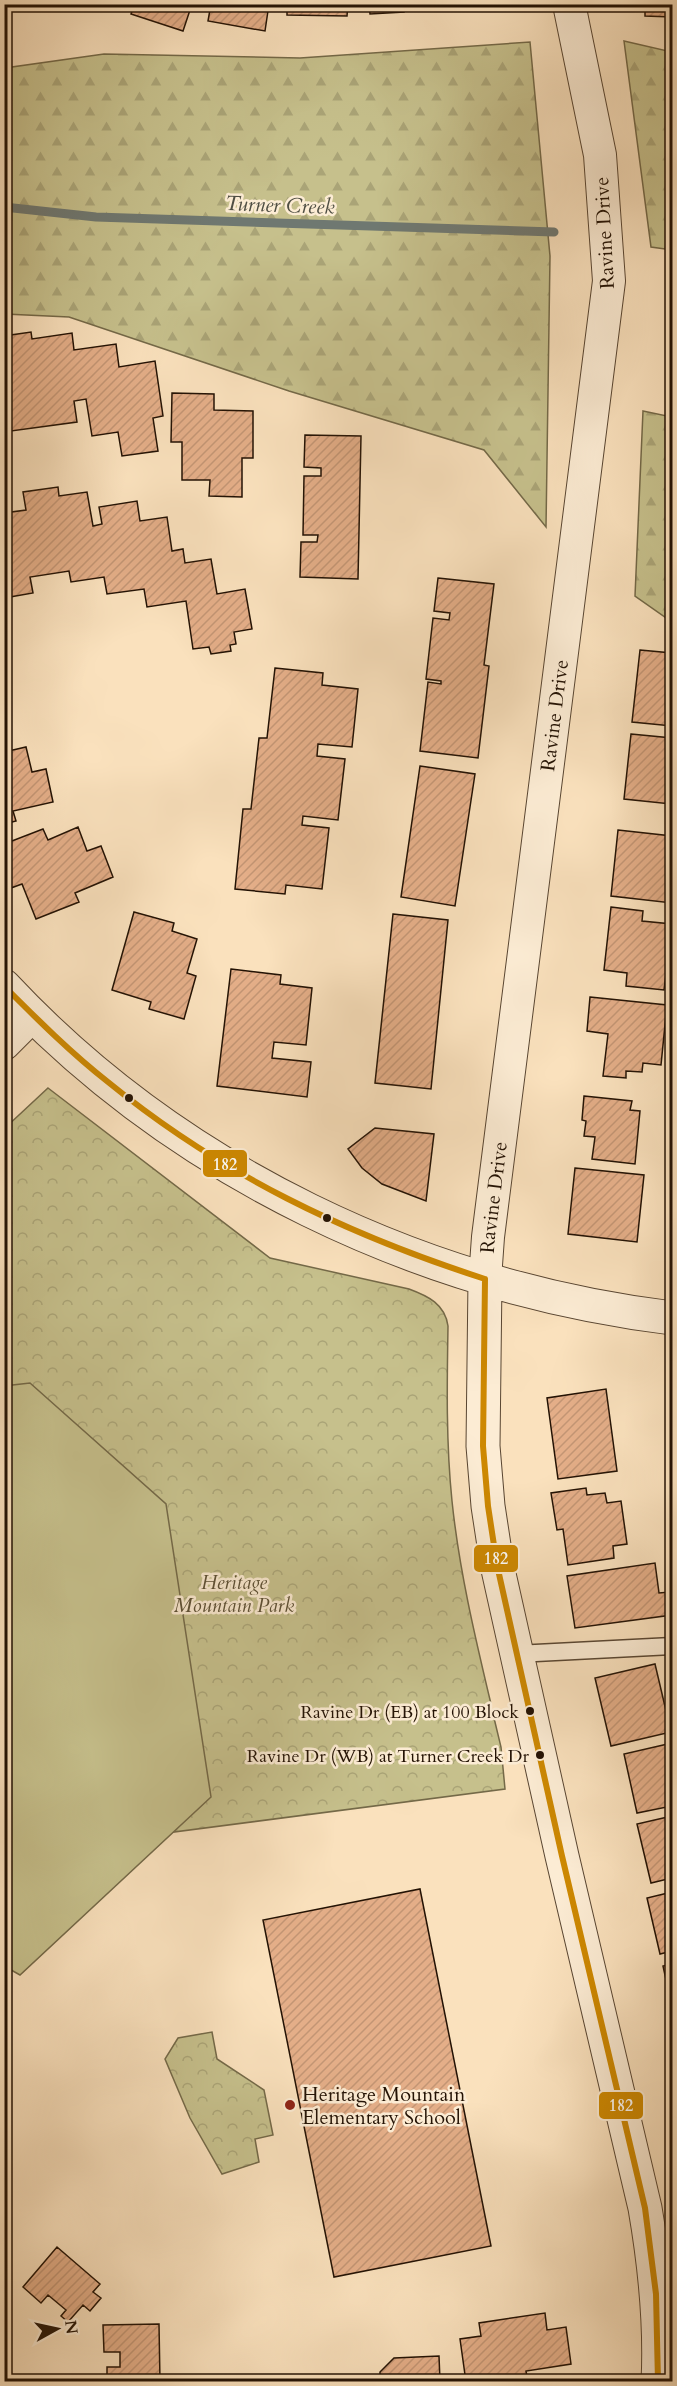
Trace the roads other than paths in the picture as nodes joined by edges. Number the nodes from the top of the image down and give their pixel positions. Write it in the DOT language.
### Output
graph roads {
  1 [pos="569,4"];
  2 [pos="4,986"];
  3 [pos="32,1016"];
  4 [pos="4,1044"];
  5 [pos="485,1279"];
  6 [pos="672,1318"];
  7 [pos="672,1646"];
  8 [pos="516,1654"];
  9 [pos="658,2382"];
  1 -- 5 [label="street, Ravine Drive"];
  2 -- 3 [label="street"];
  3 -- 4 [label="street"];
  3 -- 5 [label="street"];
  5 -- 6 [label="street"];
  5 -- 8 [label="street, Ravine Drive"];
  7 -- 8 [label="lane"];
  8 -- 9 [label="street, Ravine Drive"];
}
